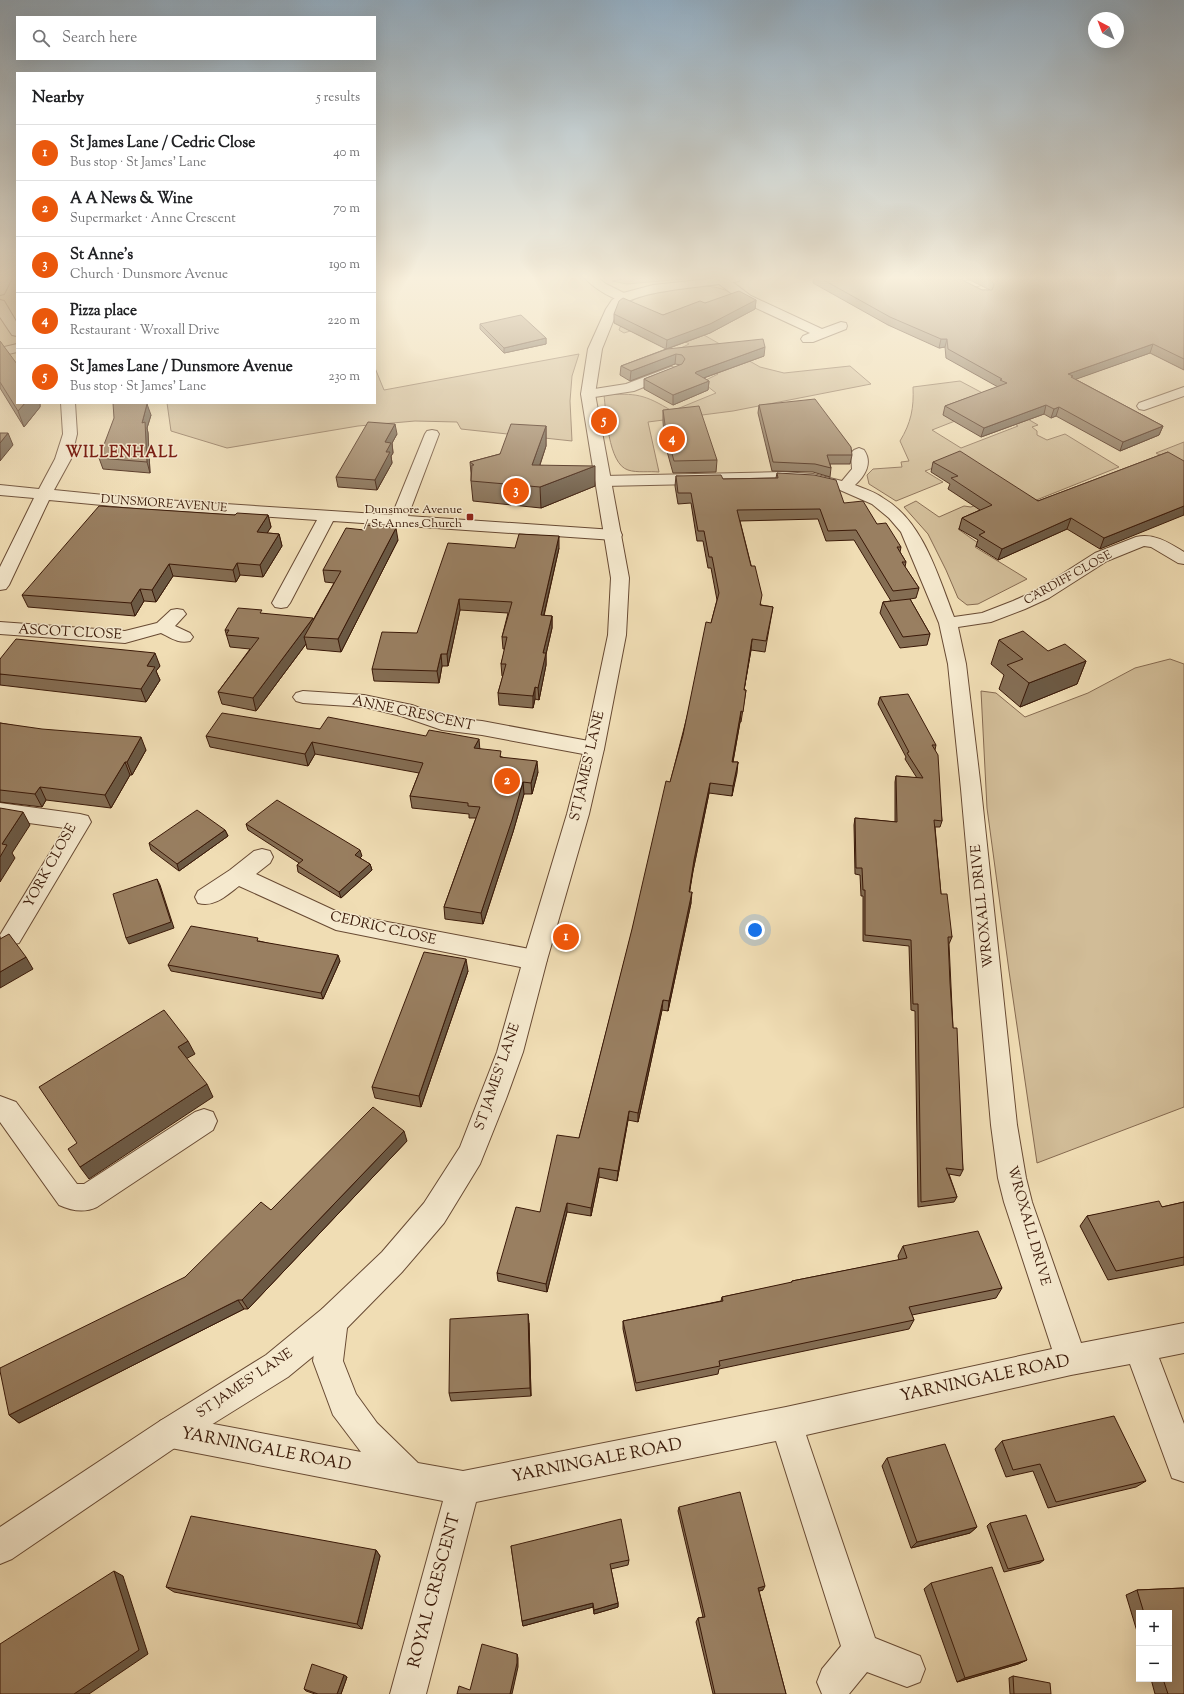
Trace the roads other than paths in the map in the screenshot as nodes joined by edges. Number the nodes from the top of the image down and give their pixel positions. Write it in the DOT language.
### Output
graph roads {
  1 [pos="595,357"];
  2 [pos="676,369"];
  3 [pos="1184,391"];
  4 [pos="588,394"];
  5 [pos="68,404"];
  6 [pos="1144,406"];
  7 [pos="432,434"];
  8 [pos="859,453"];
  9 [pos="604,481"];
  10 [pos="845,486"];
  11 [pos="0,490"];
  12 [pos="44,494"];
  13 [pos="328,515"];
  14 [pos="398,520"];
  15 [pos="614,535"];
  16 [pos="1184,559"];
  17 [pos="0,585"];
  18 [pos="281,603"];
  19 [pos="177,614"];
  20 [pos="948,623"];
  21 [pos="0,628"];
  22 [pos="163,628"];
  23 [pos="184,637"];
  24 [pos="303,697"];
  25 [pos="594,749"];
  26 [pos="0,811"];
  27 [pos="262,857"];
  28 [pos="238,876"];
  29 [pos="206,897"];
  30 [pos="11,936"];
  31 [pos="535,960"];
  32 [pos="0,1108"];
  33 [pos="204,1122"];
  34 [pos="333,1320"];
  35 [pos="1184,1338"];
  36 [pos="1139,1347"];
  37 [pos="1071,1360"];
  38 [pos="786,1423"];
  39 [pos="171,1432"];
  40 [pos="1184,1466"];
  41 [pos="409,1477"];
  42 [pos="463,1488"];
  43 [pos="0,1547"];
  44 [pos="861,1651"];
  45 [pos="907,1669"];
  46 [pos="835,1682"];
  47 [pos="408,1694"];
  1 -- 4 [label="street, ST JAMES' LANE"];
  2 -- 4 [label="street"];
  3 -- 6 [label="street"];
  4 -- 9 [label="street, ST JAMES' LANE"];
  5 -- 12 [label="street"];
  7 -- 14 [label="street"];
  8 -- 10 [label="street"];
  9 -- 10 [label="street, WROXALL DRIVE"];
  9 -- 15 [label="street, ST JAMES' LANE"];
  10 -- 20 [label="street, WROXALL DRIVE"];
  11 -- 12 [label="street, DUNSMORE AVENUE"];
  12 -- 13 [label="street, DUNSMORE AVENUE"];
  12 -- 17 [label="street"];
  13 -- 14 [label="street, DUNSMORE AVENUE"];
  13 -- 18 [label="street"];
  14 -- 15 [label="street, DUNSMORE AVENUE"];
  15 -- 25 [label="street, ST JAMES' LANE"];
  16 -- 20 [label="street, CARDIFF CLOSE"];
  19 -- 22 [label="street"];
  20 -- 37 [label="street, WROXALL DRIVE"];
  21 -- 22 [label="street, ASCOT CLOSE"];
  22 -- 23 [label="street"];
  24 -- 25 [label="street, ANNE CRESCENT"];
  25 -- 31 [label="street, ST JAMES' LANE"];
  26 -- 30 [label="street, YORK CLOSE"];
  27 -- 28 [label="street"];
  28 -- 29 [label="street"];
  28 -- 31 [label="street, CEDRIC CLOSE"];
  31 -- 34 [label="street, ST JAMES' LANE"];
  32 -- 33 [label="street"];
  34 -- 39 [label="street, ST JAMES' LANE"];
  34 -- 41 [label="street"];
  35 -- 36 [label="street, YARNINGALE ROAD"];
  36 -- 37 [label="street, YARNINGALE ROAD"];
  36 -- 40 [label="street"];
  37 -- 38 [label="street, YARNINGALE ROAD"];
  38 -- 42 [label="street, YARNINGALE ROAD"];
  38 -- 44 [label="street"];
  39 -- 41 [label="street, YARNINGALE ROAD"];
  39 -- 43 [label="street, ST JAMES' LANE"];
  41 -- 42 [label="street, YARNINGALE ROAD"];
  42 -- 47 [label="street, ROYAL CRESCENT"];
  44 -- 45 [label="street"];
  44 -- 46 [label="street"];
}
